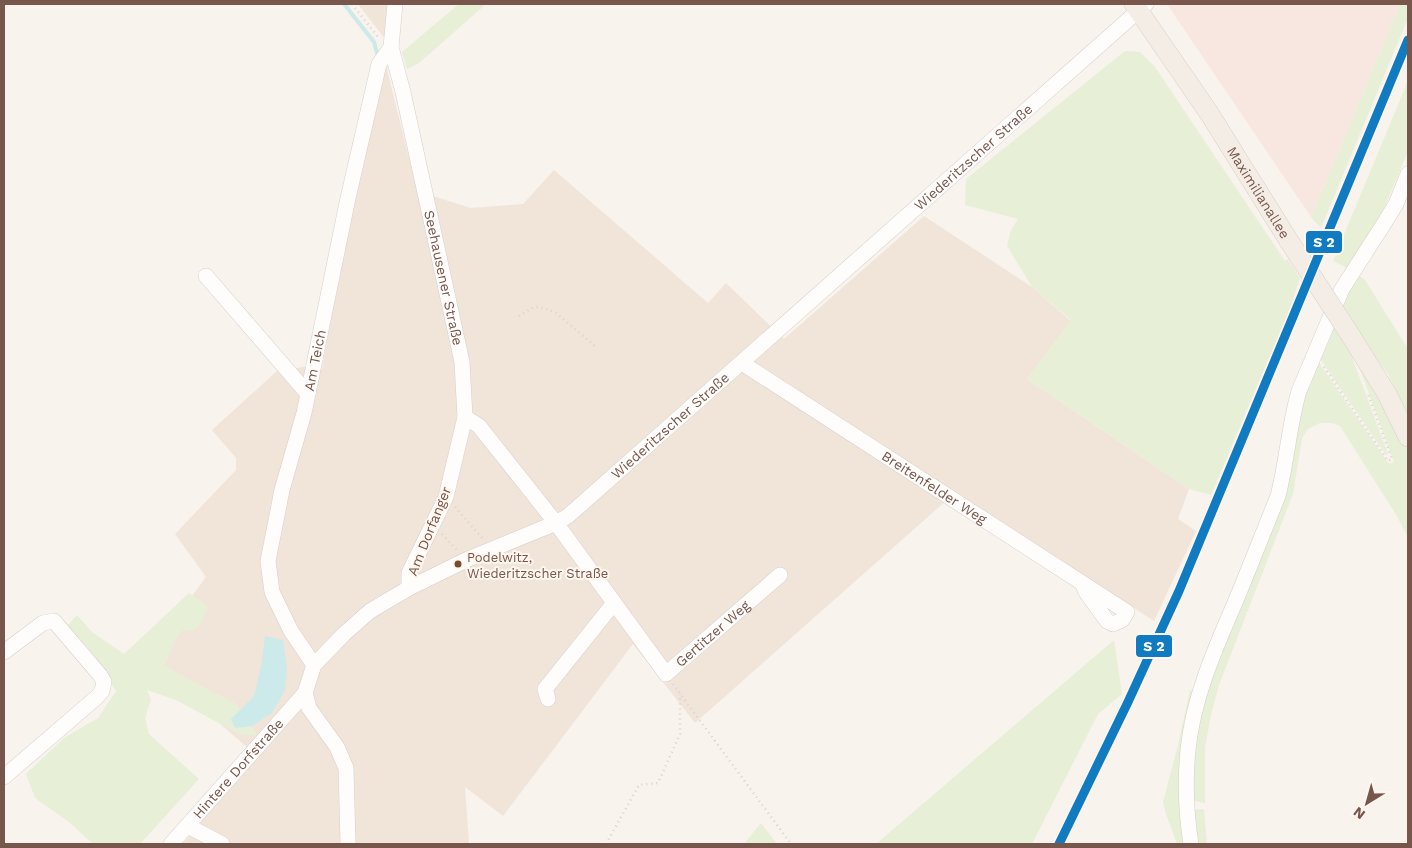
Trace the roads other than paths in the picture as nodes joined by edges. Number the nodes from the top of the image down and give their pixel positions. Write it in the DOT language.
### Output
graph roads {
  1 [pos="395,4"];
  2 [pos="1140,6"];
  3 [pos="391,47"];
  4 [pos="1408,174"];
  5 [pos="206,276"];
  6 [pos="742,363"];
  7 [pos="308,394"];
  8 [pos="465,417"];
  9 [pos="1408,437"];
  10 [pos="556,523"];
  11 [pos="780,575"];
  12 [pos="409,588"];
  13 [pos="614,603"];
  14 [pos="1127,612"];
  15 [pos="4,652"];
  16 [pos="314,665"];
  17 [pos="305,693"];
  18 [pos="548,699"];
  19 [pos="4,777"];
  20 [pos="188,826"];
  21 [pos="171,844"];
  22 [pos="222,844"];
  23 [pos="348,844"];
  24 [pos="1191,844"];
  1 -- 3 [label="street, Seehausener Straße"];
  2 -- 6 [label="street, Wiederitzscher Straße"];
  2 -- 9 [label="main road, Maximilianallee, bridge"];
  3 -- 7 [label="street, Am Teich"];
  3 -- 8 [label="street, Seehausener Straße"];
  4 -- 24 [label="street"];
  5 -- 7 [label="street"];
  6 -- 10 [label="street, Wiederitzscher Straße"];
  6 -- 14 [label="street, Breitenfelder Weg"];
  7 -- 16 [label="street, Am Teich"];
  8 -- 10 [label="street"];
  8 -- 12 [label="street, Am Dorfanger"];
  10 -- 12 [label="street, Wiederitzscher Straße"];
  10 -- 13 [label="street, Gertitzer Weg"];
  11 -- 13 [label="street, Gertitzer Weg"];
  12 -- 16 [label="street, Wiederitzscher Straße"];
  13 -- 18 [label="street"];
  15 -- 19 [label="street"];
  16 -- 17 [label="street, Wiederitzscher Straße"];
  17 -- 20 [label="street, Hintere Dorfstraße"];
  17 -- 23 [label="street"];
  20 -- 21 [label="street, Hintere Dorfstraße"];
  20 -- 22 [label="street"];
}
